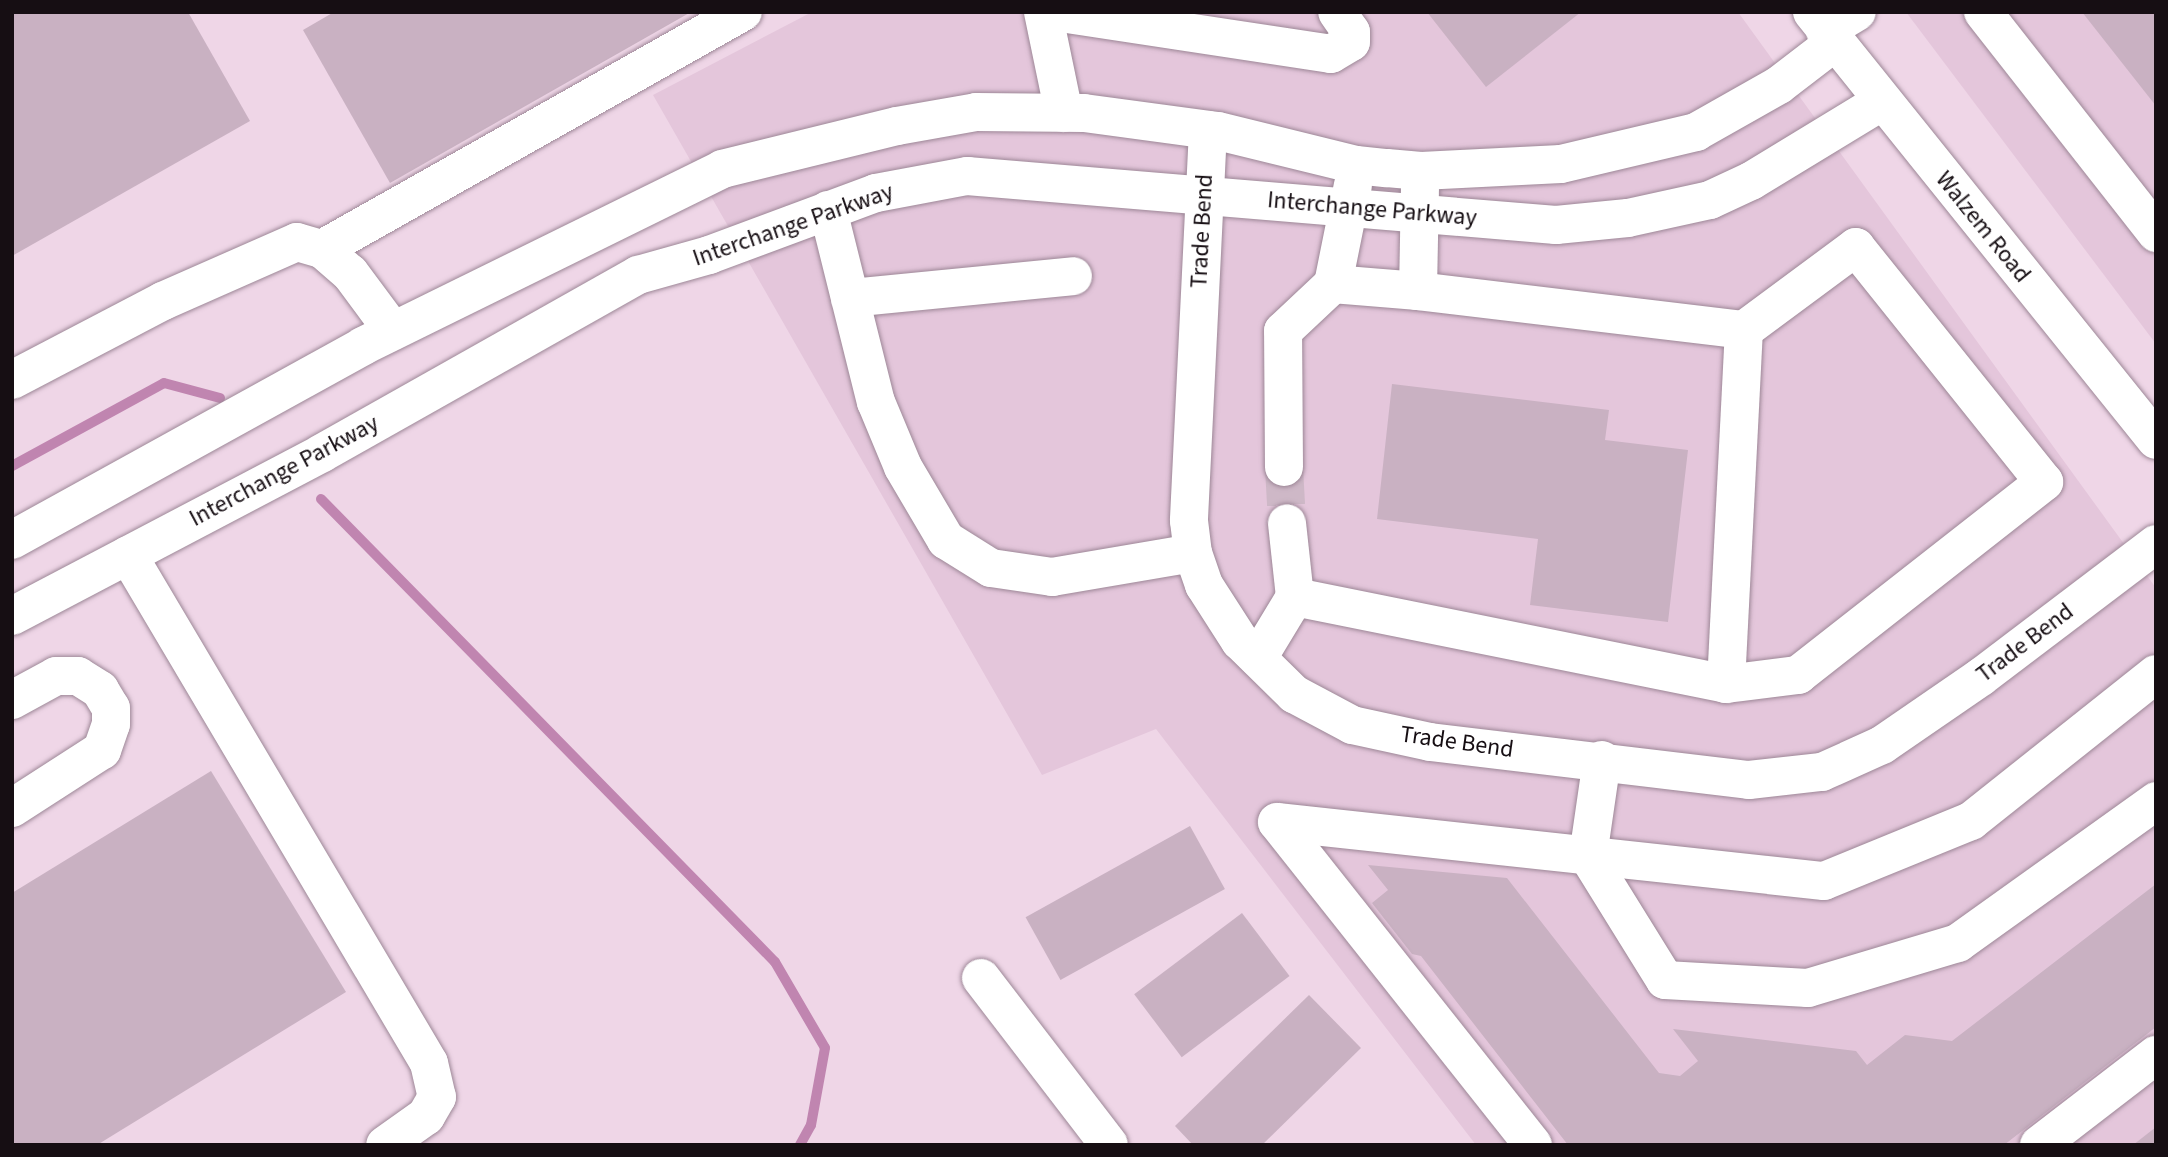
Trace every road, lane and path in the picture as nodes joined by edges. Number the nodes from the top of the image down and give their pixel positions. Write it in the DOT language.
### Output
graph roads {
  1 [pos="743,12"];
  2 [pos="1043,12"];
  3 [pos="1054,12"];
  4 [pos="1337,12"];
  5 [pos="1983,12"];
  6 [pos="1832,24"];
  7 [pos="1881,102"];
  8 [pos="1064,113"];
  9 [pos="1208,130"];
  10 [pos="1356,165"];
  11 [pos="1421,171"];
  12 [pos="1203,193"];
  13 [pos="1350,208"];
  14 [pos="828,210"];
  15 [pos="1418,211"];
  16 [pos="2156,233"];
  17 [pos="322,249"];
  18 [pos="1073,276"];
  19 [pos="1333,284"];
  20 [pos="1418,291"];
  21 [pos="850,298"];
  22 [pos="1744,330"];
  23 [pos="393,331"];
  24 [pos="12,380"];
  25 [pos="2156,440"];
  26 [pos="1284,467"];
  27 [pos="1287,523"];
  28 [pos="12,540"];
  29 [pos="2156,544"];
  30 [pos="1193,554"];
  31 [pos="128,555"];
  32 [pos="1295,597"];
  33 [pos="12,616"];
  34 [pos="1258,658"];
  35 [pos="2156,674"];
  36 [pos="1726,684"];
  37 [pos="12,700"];
  38 [pos="1602,760"];
  39 [pos="2156,801"];
  40 [pos="12,808"];
  41 [pos="1588,856"];
  42 [pos="981,978"];
  43 [pos="2156,1055"];
  44 [pos="385,1145"];
  45 [pos="1109,1145"];
  46 [pos="1533,1145"];
  47 [pos="2039,1145"];
  1 -- 17 [label="street"];
  2 -- 8 [label="street"];
  3 -- 4 [label="street"];
  5 -- 16 [label="street"];
  6 -- 7 [label="street, Walzem Road"];
  6 -- 11 [label="street, Interchange Parkway"];
  7 -- 15 [label="street, Interchange Parkway"];
  7 -- 25 [label="street, Walzem Road"];
  8 -- 9 [label="street, Interchange Parkway"];
  8 -- 23 [label="street, Interchange Parkway"];
  9 -- 10 [label="street, Interchange Parkway"];
  9 -- 12 [label="street, Trade Bend"];
  10 -- 11 [label="street, Interchange Parkway"];
  10 -- 13 [label="street"];
  11 -- 15 [label="street"];
  12 -- 13 [label="street, Interchange Parkway"];
  12 -- 14 [label="street, Interchange Parkway"];
  12 -- 30 [label="street, Trade Bend"];
  13 -- 15 [label="street, Interchange Parkway"];
  13 -- 19 [label="street"];
  14 -- 21 [label="street"];
  14 -- 31 [label="street, Interchange Parkway"];
  15 -- 20 [label="street"];
  17 -- 23 [label="street"];
  17 -- 24 [label="street"];
  18 -- 21 [label="street"];
  19 -- 20 [label="street"];
  19 -- 26 [label="street"];
  20 -- 22 [label="street"];
  21 -- 30 [label="street"];
  22 -- 36 [label="street"];
  22 -- 36 [label="street"];
  23 -- 28 [label="street, Interchange Parkway"];
  27 -- 32 [label="street"];
  29 -- 38 [label="street, Trade Bend"];
  30 -- 34 [label="street, Trade Bend"];
  31 -- 33 [label="street, Interchange Parkway"];
  31 -- 44 [label="street"];
  32 -- 34 [label="street"];
  32 -- 36 [label="street"];
  34 -- 38 [label="street, Trade Bend"];
  35 -- 41 [label="street"];
  37 -- 40 [label="street"];
  38 -- 41 [label="street"];
  39 -- 41 [label="street"];
  41 -- 46 [label="street"];
  42 -- 45 [label="street"];
  43 -- 47 [label="street"];
}
